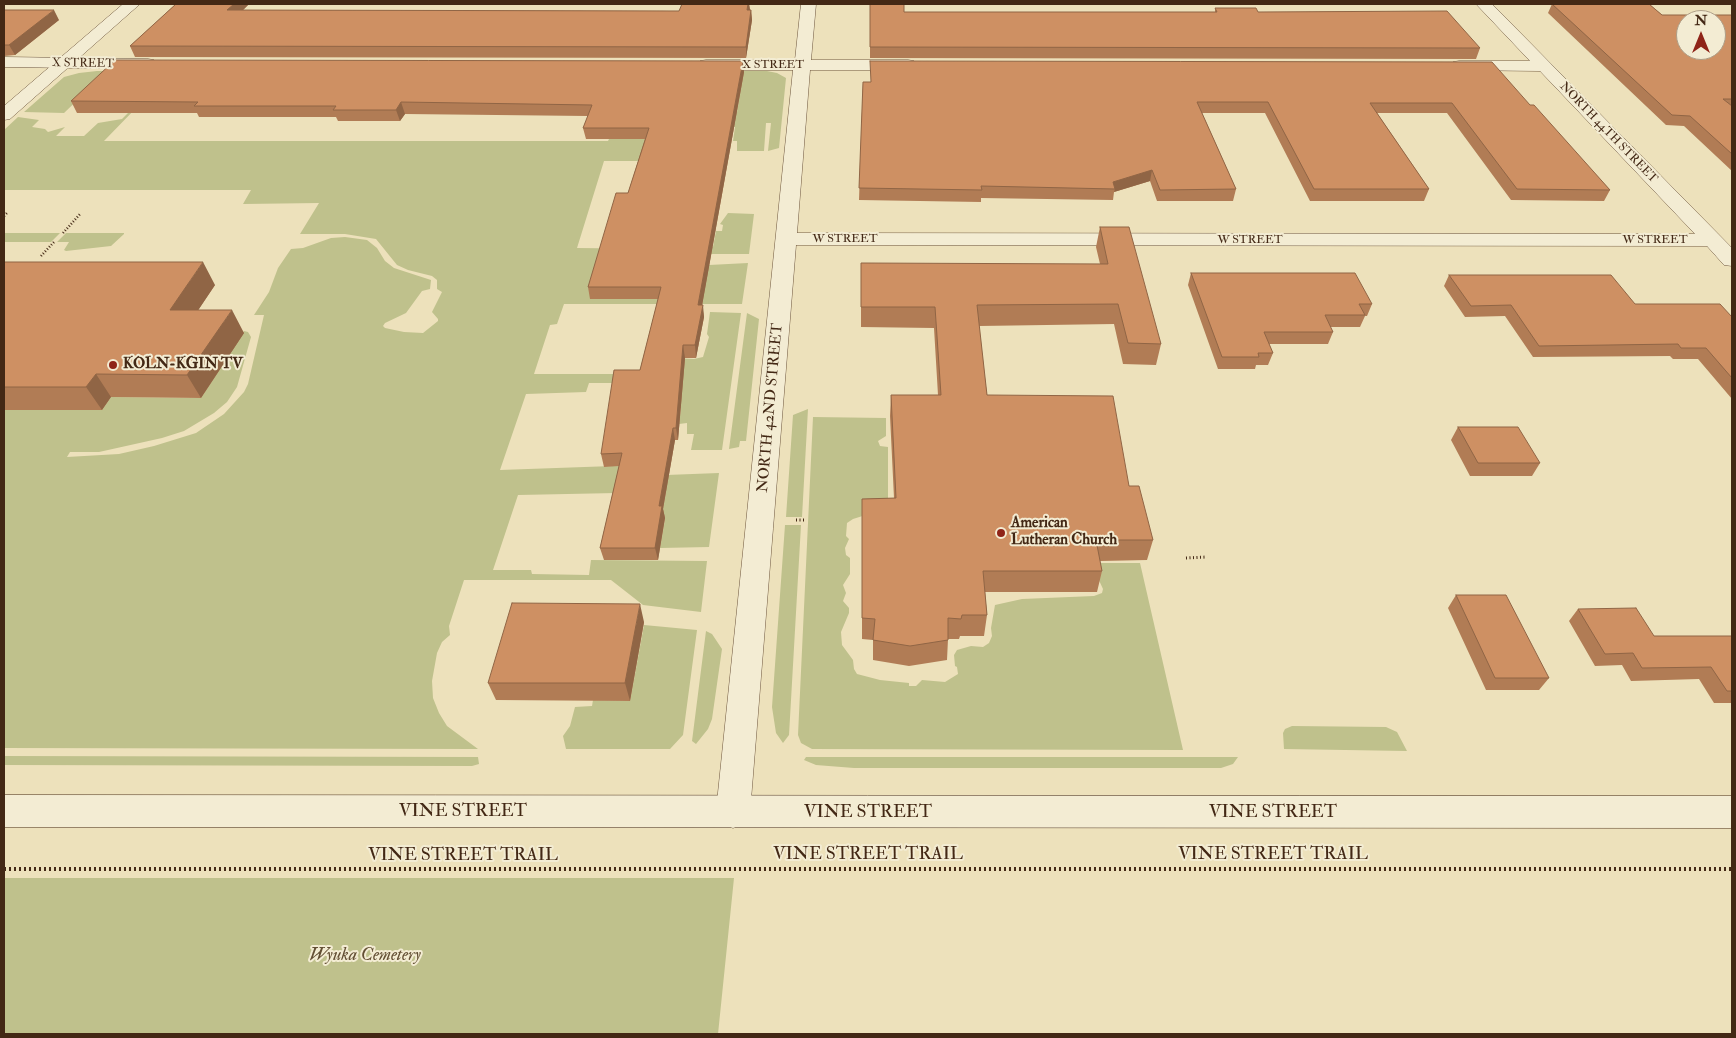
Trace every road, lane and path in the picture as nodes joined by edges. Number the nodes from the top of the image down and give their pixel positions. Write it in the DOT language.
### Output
graph roads {
  1 [pos="132,4"];
  2 [pos="808,4"];
  3 [pos="1484,4"];
  4 [pos="4,62"];
  5 [pos="63,63"];
  6 [pos="168,64"];
  7 [pos="694,65"];
  8 [pos="803,65"];
  9 [pos="929,65"];
  10 [pos="1447,66"];
  11 [pos="1542,66"];
  12 [pos="4,115"];
  13 [pos="81,212"];
  14 [pos="7,213"];
  15 [pos="4,216"];
  16 [pos="63,233"];
  17 [pos="787,239"];
  18 [pos="1713,240"];
  19 [pos="54,242"];
  20 [pos="42,256"];
  21 [pos="1732,260"];
  22 [pos="1207,557"];
  23 [pos="1186,558"];
  24 [pos="4,811"];
  25 [pos="732,812"];
  26 [pos="1732,812"];
  27 [pos="1732,869"];
  28 [pos="4,870"];
  1 -- 5 [label="street"];
  2 -- 8 [label="street, NORTH 42ND STREET"];
  3 -- 11 [label="street, NORTH 44TH STREET"];
  4 -- 5 [label="street, X STREET"];
  5 -- 6 [label="street, X STREET"];
  5 -- 12 [label="street"];
  7 -- 8 [label="street, X STREET"];
  8 -- 9 [label="street, X STREET"];
  8 -- 17 [label="street, NORTH 42ND STREET"];
  10 -- 11 [label="street"];
  11 -- 18 [label="street, NORTH 44TH STREET"];
  13 -- 16 [label="path"];
  14 -- 15 [label="path"];
  17 -- 18 [label="street, W STREET"];
  17 -- 25 [label="street, NORTH 42ND STREET"];
  18 -- 21 [label="street, NORTH 44TH STREET"];
  19 -- 20 [label="path"];
  22 -- 23 [label="path"];
  24 -- 25 [label="street, VINE STREET"];
  25 -- 26 [label="street, VINE STREET"];
  27 -- 28 [label="path, VINE STREET TRAIL"];
}
